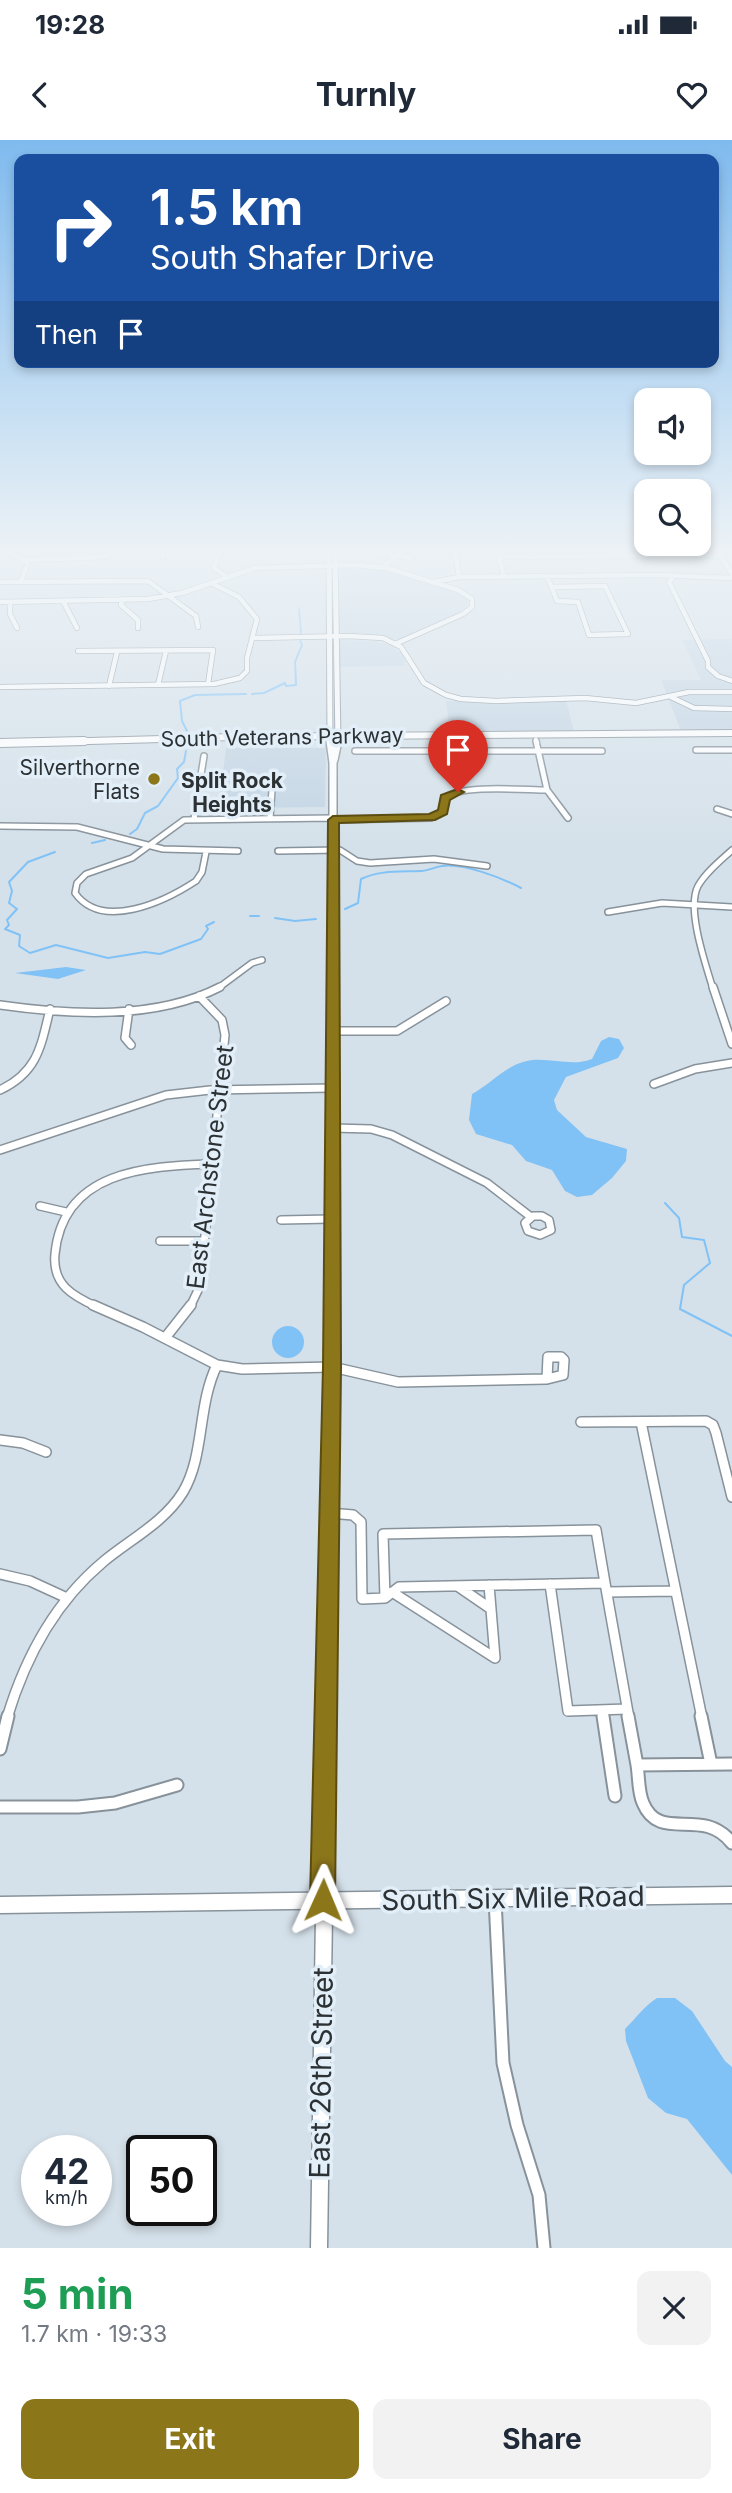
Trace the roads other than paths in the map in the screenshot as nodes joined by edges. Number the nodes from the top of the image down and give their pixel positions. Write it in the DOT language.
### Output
graph roads {
  1 [pos="249,649"];
  2 [pos="334,649"];
  3 [pos="334,649"];
  4 [pos="402,649"];
  5 [pos="702,649"];
  6 [pos="78,651"];
  7 [pos="166,651"];
  8 [pos="117,652"];
  9 [pos="732,679"];
  10 [pos="208,684"];
  11 [pos="158,685"];
  12 [pos="109,686"];
  13 [pos="0,687"];
  14 [pos="732,693"];
  15 [pos="672,697"];
  16 [pos="732,709"];
  17 [pos="732,736"];
  18 [pos="334,739"];
  19 [pos="536,740"];
  20 [pos="0,746"];
  21 [pos="696,750"];
  22 [pos="732,750"];
  23 [pos="355,751"];
  24 [pos="538,751"];
  25 [pos="602,751"];
  26 [pos="204,756"];
  27 [pos="274,776"];
  28 [pos="547,790"];
  29 [pos="717,809"];
  30 [pos="732,814"];
  31 [pos="270,818"];
  32 [pos="568,818"];
  33 [pos="194,819"];
  34 [pos="333,819"];
  35 [pos="0,826"];
  36 [pos="148,847"];
  37 [pos="333,850"];
  38 [pos="732,850"];
  39 [pos="238,851"];
  40 [pos="278,851"];
  41 [pos="206,852"];
  42 [pos="487,866"];
  43 [pos="694,903"];
  44 [pos="732,907"];
  45 [pos="608,912"];
  46 [pos="262,960"];
  47 [pos="199,996"];
  48 [pos="446,1001"];
  49 [pos="0,1005"];
  50 [pos="50,1009"];
  51 [pos="129,1009"];
  52 [pos="333,1031"];
  53 [pos="732,1044"];
  54 [pos="131,1045"];
  55 [pos="732,1063"];
  56 [pos="654,1084"];
  57 [pos="333,1088"];
  58 [pos="0,1090"];
  59 [pos="219,1090"];
  60 [pos="332,1128"];
  61 [pos="0,1150"];
  62 [pos="212,1164"];
  63 [pos="40,1206"];
  64 [pos="66,1212"];
  65 [pos="531,1217"];
  66 [pos="331,1219"];
  67 [pos="281,1220"];
  68 [pos="160,1241"];
  69 [pos="204,1241"];
  70 [pos="165,1338"];
  71 [pos="217,1365"];
  72 [pos="332,1367"];
  73 [pos="547,1379"];
  74 [pos="581,1422"];
  75 [pos="641,1422"];
  76 [pos="0,1440"];
  77 [pos="46,1452"];
  78 [pos="732,1497"];
  79 [pos="329,1513"];
  80 [pos="0,1574"];
  81 [pos="550,1584"];
  82 [pos="489,1585"];
  83 [pos="458,1586"];
  84 [pos="606,1588"];
  85 [pos="675,1591"];
  86 [pos="389,1595"];
  87 [pos="67,1598"];
  88 [pos="491,1609"];
  89 [pos="627,1709"];
  90 [pos="602,1710"];
  91 [pos="0,1749"];
  92 [pos="711,1764"];
  93 [pos="732,1764"];
  94 [pos="637,1765"];
  95 [pos="177,1785"];
  96 [pos="615,1796"];
  97 [pos="0,1807"];
  98 [pos="732,1843"];
  99 [pos="732,1895"];
  100 [pos="495,1898"];
  101 [pos="323,1900"];
  102 [pos="0,1905"];
  103 [pos="319,2248"];
  104 [pos="544,2248"];
  1 -- 10 [label="street"];
  2 -- 18 [label="main road, East 26th Street"];
  3 -- 18 [label="main road, East 26th Street"];
  4 -- 15 [label="street"];
  5 -- 9 [label="street"];
  6 -- 8 [label="street"];
  7 -- 8 [label="street"];
  7 -- 10 [label="street"];
  7 -- 11 [label="street"];
  8 -- 12 [label="street"];
  10 -- 11 [label="street"];
  11 -- 12 [label="street"];
  12 -- 13 [label="street"];
  14 -- 15 [label="street"];
  15 -- 16 [label="street"];
  17 -- 18 [label="highway, South Veterans Parkway"];
  17 -- 19 [label="highway, South Veterans Parkway"];
  18 -- 19 [label="highway, South Veterans Parkway"];
  18 -- 20 [label="highway, South Veterans Parkway"];
  18 -- 34 [label="main road, East 26th Street"];
  19 -- 24 [label="street"];
  21 -- 22 [label="street"];
  23 -- 24 [label="street"];
  24 -- 25 [label="street"];
  24 -- 28 [label="street"];
  26 -- 33 [label="street"];
  27 -- 31 [label="street"];
  28 -- 32 [label="street"];
  28 -- 34 [label="street"];
  29 -- 30 [label="street"];
  31 -- 33 [label="street"];
  31 -- 34 [label="street"];
  33 -- 36 [label="street"];
  34 -- 37 [label="main road, East 26th Street"];
  35 -- 36 [label="street"];
  36 -- 41 [label="street"];
  36 -- 41 [label="street"];
  37 -- 40 [label="street"];
  37 -- 42 [label="street"];
  37 -- 52 [label="main road, East 26th Street"];
  38 -- 43 [label="street"];
  39 -- 41 [label="street"];
  43 -- 44 [label="street"];
  43 -- 45 [label="street"];
  43 -- 53 [label="street"];
  46 -- 47 [label="street"];
  47 -- 51 [label="street"];
  47 -- 59 [label="street, East Archstone Street"];
  48 -- 52 [label="street"];
  49 -- 50 [label="street"];
  50 -- 51 [label="street"];
  50 -- 58 [label="street"];
  51 -- 54 [label="street"];
  52 -- 57 [label="main road, East 26th Street"];
  55 -- 56 [label="street"];
  57 -- 59 [label="street"];
  57 -- 60 [label="main road, East 26th Street"];
  59 -- 61 [label="street"];
  59 -- 62 [label="street, East Archstone Street"];
  60 -- 65 [label="street"];
  60 -- 66 [label="main road, East 26th Street"];
  62 -- 64 [label="street"];
  62 -- 69 [label="street, East Archstone Street"];
  63 -- 64 [label="street"];
  64 -- 70 [label="street"];
  66 -- 67 [label="street"];
  66 -- 72 [label="main road, East 26th Street"];
  68 -- 69 [label="street"];
  69 -- 70 [label="street, East Archstone Street"];
  70 -- 71 [label="street"];
  71 -- 72 [label="street"];
  71 -- 87 [label="street"];
  72 -- 73 [label="street"];
  72 -- 79 [label="main road, East 26th Street"];
  74 -- 75 [label="street"];
  75 -- 78 [label="street"];
  75 -- 85 [label="street"];
  76 -- 77 [label="street"];
  79 -- 86 [label="street"];
  79 -- 101 [label="main road, East 26th Street"];
  80 -- 87 [label="street"];
  81 -- 82 [label="street"];
  81 -- 84 [label="street"];
  81 -- 90 [label="street"];
  82 -- 83 [label="street"];
  82 -- 88 [label="street"];
  83 -- 86 [label="street"];
  83 -- 88 [label="street"];
  84 -- 85 [label="street"];
  84 -- 86 [label="street"];
  84 -- 89 [label="street"];
  85 -- 92 [label="street"];
  86 -- 88 [label="street"];
  87 -- 91 [label="street"];
  89 -- 90 [label="street"];
  89 -- 94 [label="street"];
  90 -- 96 [label="street"];
  92 -- 93 [label="street"];
  92 -- 94 [label="street"];
  94 -- 98 [label="street"];
  95 -- 97 [label="street"];
  99 -- 100 [label="main road, South Six Mile Road"];
  100 -- 101 [label="main road, South Six Mile Road"];
  100 -- 104 [label="street"];
  101 -- 102 [label="main road, South Six Mile Road"];
  101 -- 103 [label="main road, East 26th Street"];
}
